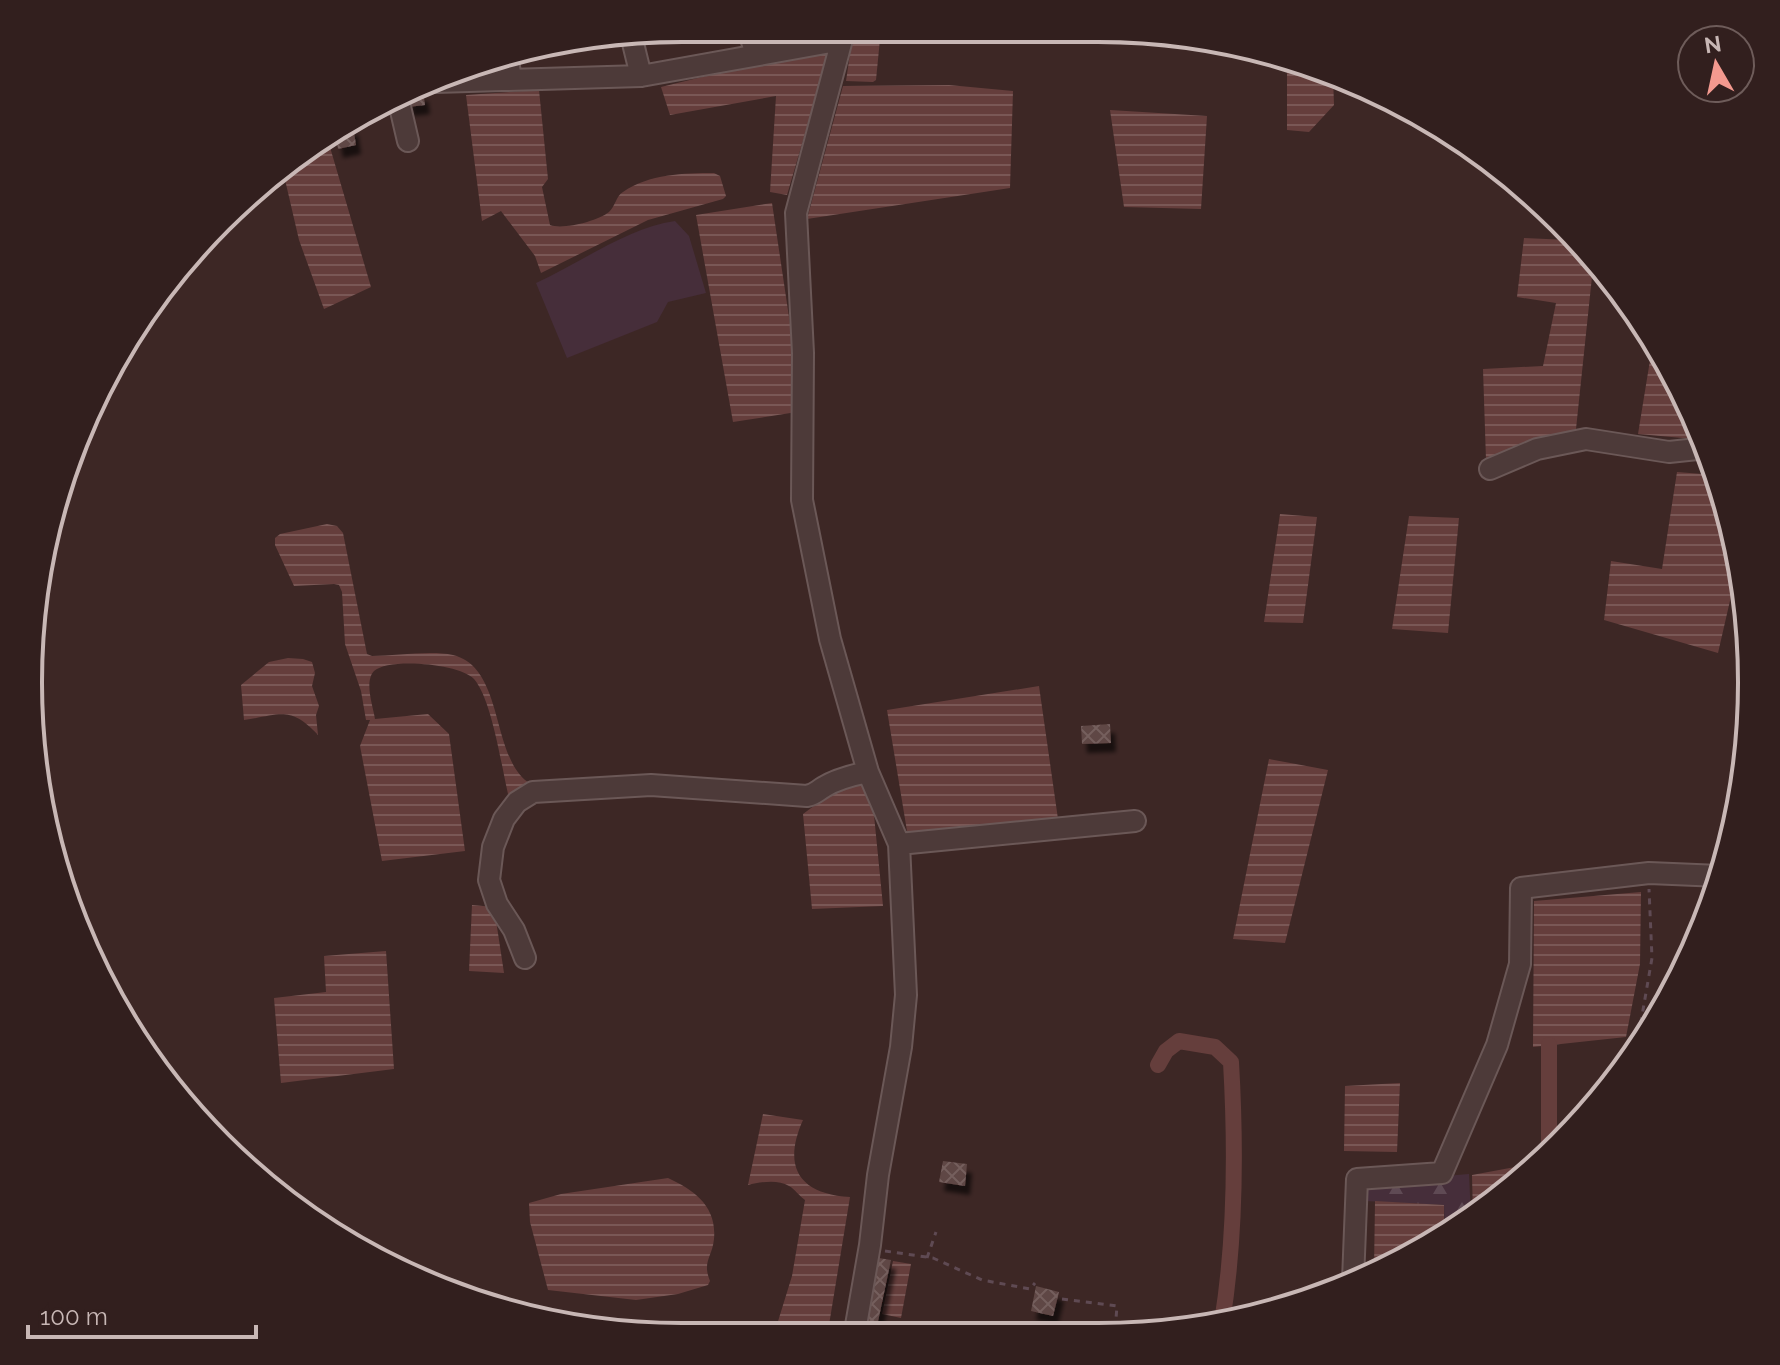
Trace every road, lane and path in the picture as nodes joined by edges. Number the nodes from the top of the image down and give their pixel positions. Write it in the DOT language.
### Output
graph roads {
  1 [pos="752,42"];
  2 [pos="810,42"];
  3 [pos="842,42"];
  4 [pos="633,44"];
  5 [pos="756,55"];
  6 [pos="509,66"];
  7 [pos="641,76"];
  8 [pos="511,80"];
  9 [pos="463,81"];
  10 [pos="400,107"];
  11 [pos="408,141"];
  12 [pos="1694,449"];
  13 [pos="1490,469"];
  14 [pos="868,772"];
  15 [pos="1135,821"];
  16 [pos="899,844"];
  17 [pos="1649,873"];
  18 [pos="1708,875"];
  19 [pos="525,958"];
  20 [pos="1641,1020"];
  21 [pos="936,1232"];
  22 [pos="870,1245"];
  23 [pos="927,1258"];
  24 [pos="1353,1269"];
  25 [pos="1035,1283"];
  26 [pos="1062,1299"];
  27 [pos="856,1323"];
  28 [pos="1116,1323"];
  1 -- 5 [label="street"];
  2 -- 5 [label="street"];
  3 -- 14 [label="street"];
  4 -- 7 [label="street"];
  5 -- 7 [label="street"];
  6 -- 8 [label="street"];
  7 -- 8 [label="street"];
  8 -- 9 [label="street"];
  10 -- 11 [label="street"];
  12 -- 13 [label="street"];
  14 -- 16 [label="street"];
  14 -- 19 [label="street"];
  15 -- 16 [label="street"];
  16 -- 22 [label="street"];
  17 -- 18 [label="street"];
  17 -- 20 [label="path"];
  17 -- 24 [label="street"];
  21 -- 23 [label="path"];
  22 -- 23 [label="path"];
  22 -- 27 [label="street"];
  23 -- 25 [label="path"];
  26 -- 28 [label="path"];
}
